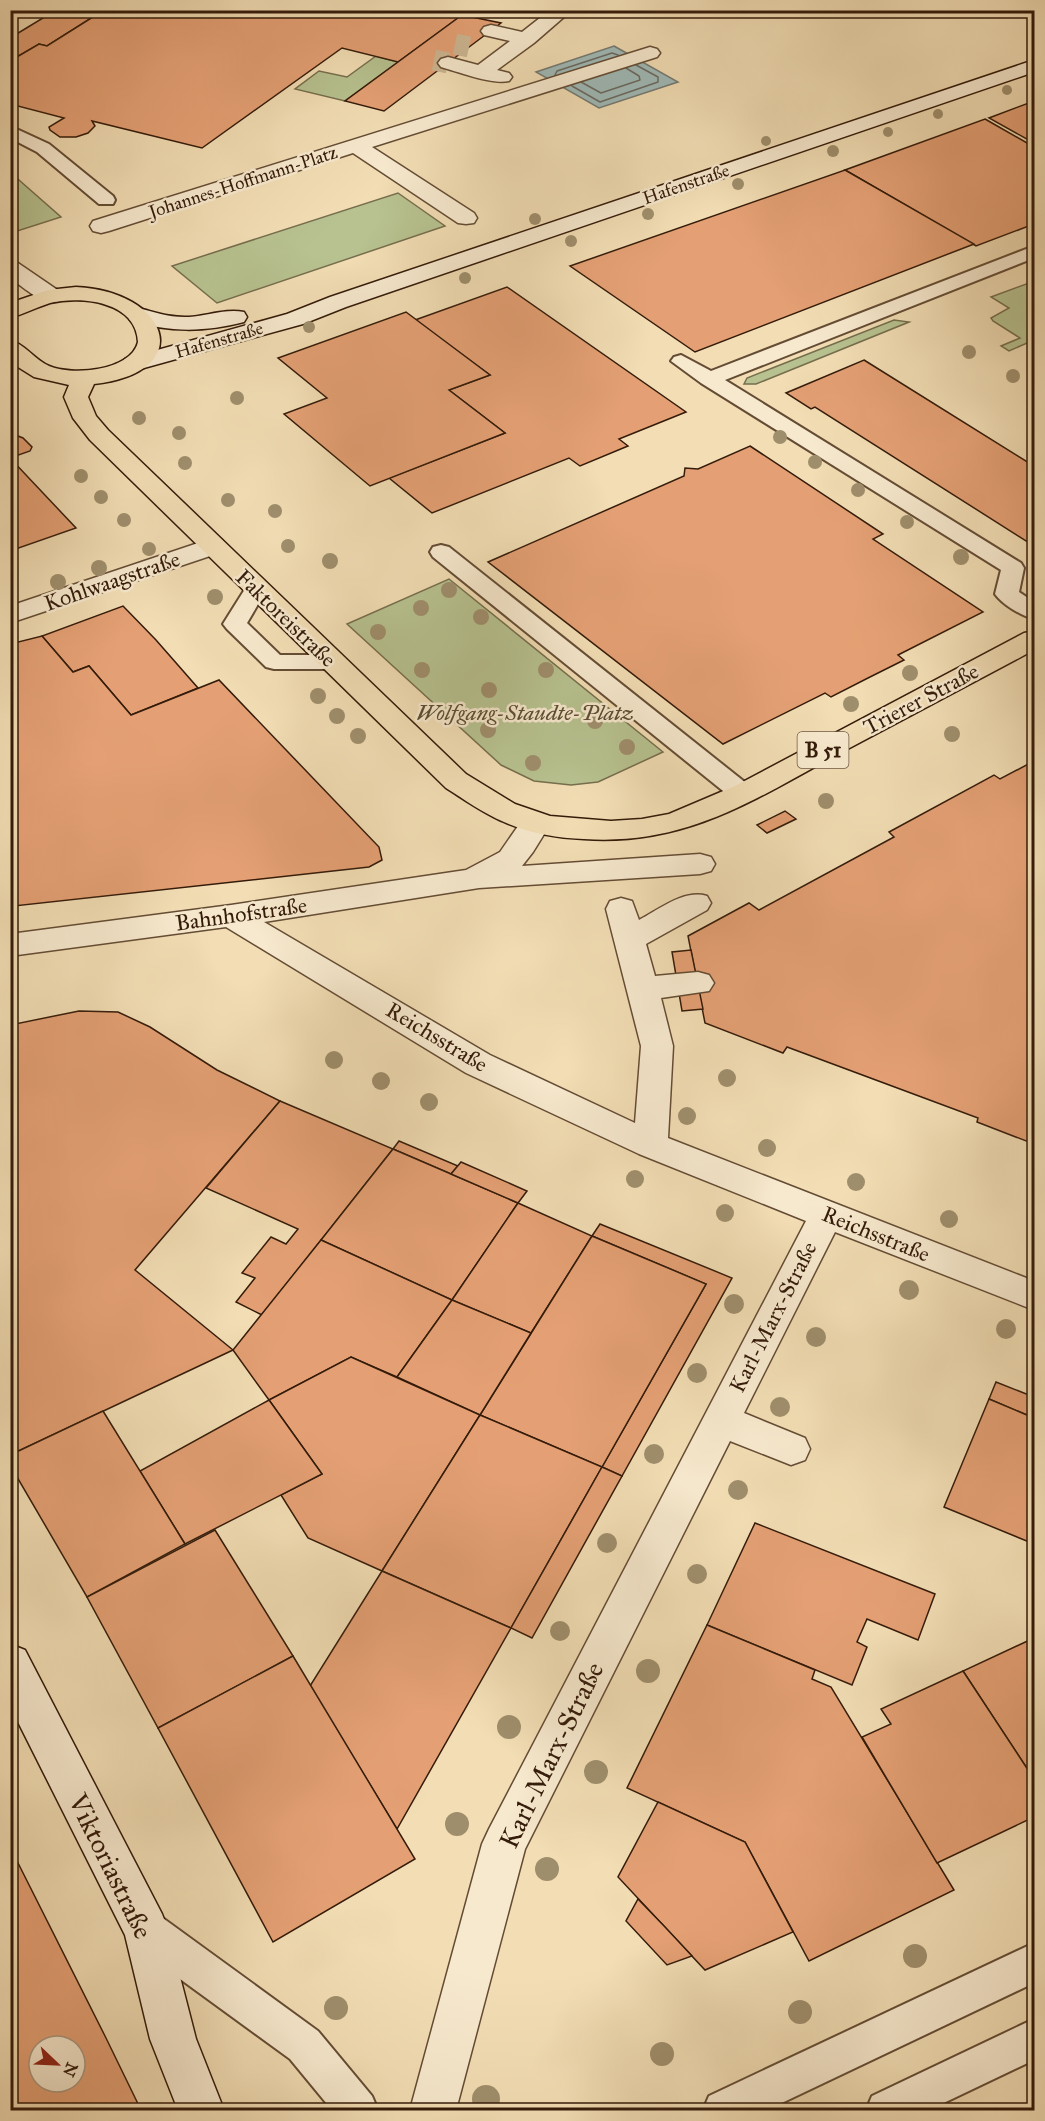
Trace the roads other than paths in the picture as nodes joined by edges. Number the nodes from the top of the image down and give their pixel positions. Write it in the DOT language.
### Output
graph roads {
  1 [pos="563,10"];
  2 [pos="491,31"];
  3 [pos="527,39"];
  4 [pos="478,49"];
  5 [pos="650,53"];
  6 [pos="504,55"];
  7 [pos="448,63"];
  8 [pos="1035,66"];
  9 [pos="482,72"];
  10 [pos="539,86"];
  11 [pos="14,135"];
  12 [pos="356,146"];
  13 [pos="106,200"];
  14 [pos="130,218"];
  15 [pos="466,218"];
  16 [pos="101,226"];
  17 [pos="1035,252"];
  18 [pos="10,268"];
  19 [pos="51,296"];
  20 [pos="338,302"];
  21 [pos="15,312"];
  22 [pos="138,315"];
  23 [pos="12,350"];
  24 [pos="681,361"];
  25 [pos="133,364"];
  26 [pos="84,378"];
  27 [pos="708,379"];
  28 [pos="213,546"];
  29 [pos="441,552"];
  30 [pos="256,589"];
  31 [pos="1035,612"];
  32 [pos="10,615"];
  33 [pos="1035,639"];
  34 [pos="331,662"];
  35 [pos="742,793"];
  36 [pos="536,823"];
  37 [pos="581,844"];
  38 [pos="700,864"];
  39 [pos="471,880"];
  40 [pos="619,901"];
  41 [pos="696,903"];
  42 [pos="231,916"];
  43 [pos="10,945"];
  44 [pos="698,982"];
  45 [pos="641,989"];
  46 [pos="651,1144"];
  47 [pos="826,1214"];
  48 [pos="1035,1296"];
  49 [pos="720,1420"];
  50 [pos="791,1449"];
  51 [pos="10,1663"];
  52 [pos="146,1930"];
  53 [pos="1035,1963"];
  54 [pos="1035,2039"];
  55 [pos="201,2110"];
  56 [pos="358,2110"];
  57 [pos="433,2110"];
  58 [pos="723,2110"];
  59 [pos="886,2110"];
  1 -- 3 [label="street"];
  2 -- 3 [label="street"];
  3 -- 6 [label="street"];
  4 -- 6 [label="street"];
  5 -- 10 [label="street, Johannes-Hoffmann-Platz"];
  6 -- 9 [label="street"];
  7 -- 9 [label="street"];
  8 -- 20 [label="street, Hafenstraße"];
  9 -- 10 [label="street"];
  10 -- 12 [label="street, Johannes-Hoffmann-Platz"];
  11 -- 13 [label="lane, Johannes-Hoffmann-Platz"];
  12 -- 14 [label="street, Johannes-Hoffmann-Platz"];
  12 -- 15 [label="street, Johannes-Hoffmann-Platz"];
  13 -- 14 [label="street, Johannes-Hoffmann-Platz"];
  14 -- 16 [label="street, Johannes-Hoffmann-Platz"];
  17 -- 27 [label="lane"];
  18 -- 19 [label="street"];
  19 -- 21 [label="main road"];
  19 -- 22 [label="main road"];
  20 -- 22 [label="street, Hafenstraße"];
  20 -- 25 [label="street, Hafenstraße"];
  22 -- 25 [label="main road"];
  23 -- 26 [label="main road"];
  24 -- 27 [label="lane"];
  25 -- 26 [label="main road"];
  26 -- 28 [label="main road, Faktoreistraße"];
  27 -- 31 [label="lane"];
  28 -- 30 [label="main road, Faktoreistraße"];
  28 -- 32 [label="street, Kohlwaagstraße"];
  29 -- 35 [label="lane"];
  30 -- 34 [label="main road, Faktoreistraße"];
  30 -- 34 [label="lane"];
  33 -- 35 [label="main road, Trierer Straße / B 51"];
  34 -- 36 [label="main road, Faktoreistraße"];
  35 -- 36 [label="main road, Trierer Straße / B 51"];
  36 -- 39 [label="street, Bahnhofstraße"];
  37 -- 40 [label="street"];
  38 -- 40 [label="street, Bahnhofstraße"];
  39 -- 40 [label="street, Bahnhofstraße"];
  39 -- 42 [label="street, Bahnhofstraße"];
  40 -- 41 [label="street"];
  40 -- 45 [label="street"];
  42 -- 43 [label="street, Bahnhofstraße"];
  42 -- 46 [label="street, Reichsstraße"];
  44 -- 45 [label="street"];
  45 -- 46 [label="street"];
  46 -- 47 [label="street, Reichsstraße"];
  47 -- 48 [label="street, Reichsstraße"];
  47 -- 49 [label="street, Karl-Marx-Straße"];
  49 -- 50 [label="street, Karl-Marx-Straße"];
  49 -- 57 [label="street, Karl-Marx-Straße"];
  51 -- 52 [label="street, Viktoriastraße"];
  52 -- 55 [label="street, Viktoriastraße"];
  52 -- 56 [label="lane"];
  53 -- 58 [label="lane"];
  54 -- 59 [label="lane"];
}
